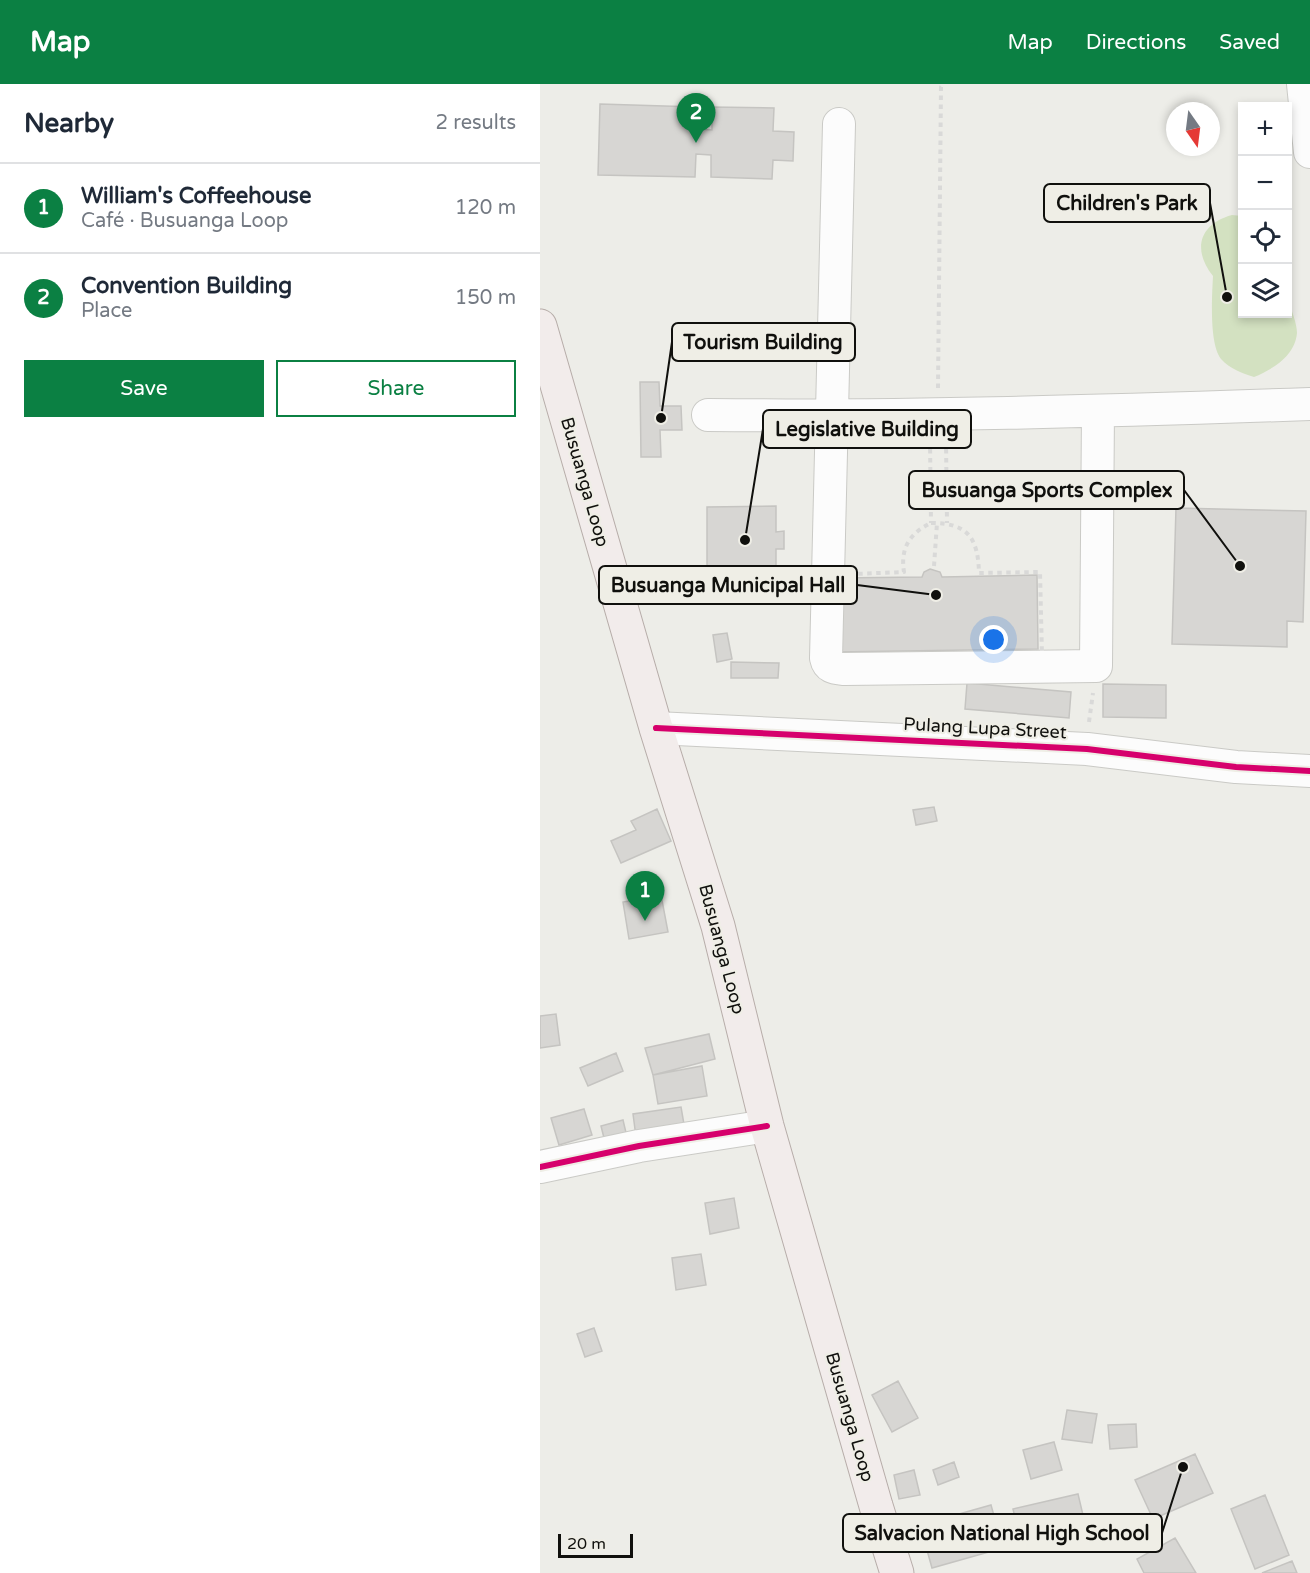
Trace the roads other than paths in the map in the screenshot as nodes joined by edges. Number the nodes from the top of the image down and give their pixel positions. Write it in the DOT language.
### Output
graph roads {
  1 [pos="1303,84"];
  2 [pos="839,124"];
  3 [pos="1310,152"];
  4 [pos="540,326"];
  5 [pos="1310,404"];
  6 [pos="1098,411"];
  7 [pos="708,415"];
  8 [pos="832,416"];
  9 [pos="656,728"];
  10 [pos="1310,771"];
  11 [pos="767,1126"];
  12 [pos="540,1167"];
  13 [pos="897,1573"];
  1 -- 3 [label="street"];
  2 -- 8 [label="street"];
  4 -- 9 [label="main road, Busuanga Loop"];
  5 -- 6 [label="street"];
  6 -- 8 [label="street"];
  6 -- 8 [label="street"];
  7 -- 8 [label="street"];
  9 -- 10 [label="street, Pulang Lupa Street"];
  9 -- 11 [label="main road, Busuanga Loop"];
  11 -- 12 [label="street"];
  11 -- 13 [label="main road, Busuanga Loop"];
}
